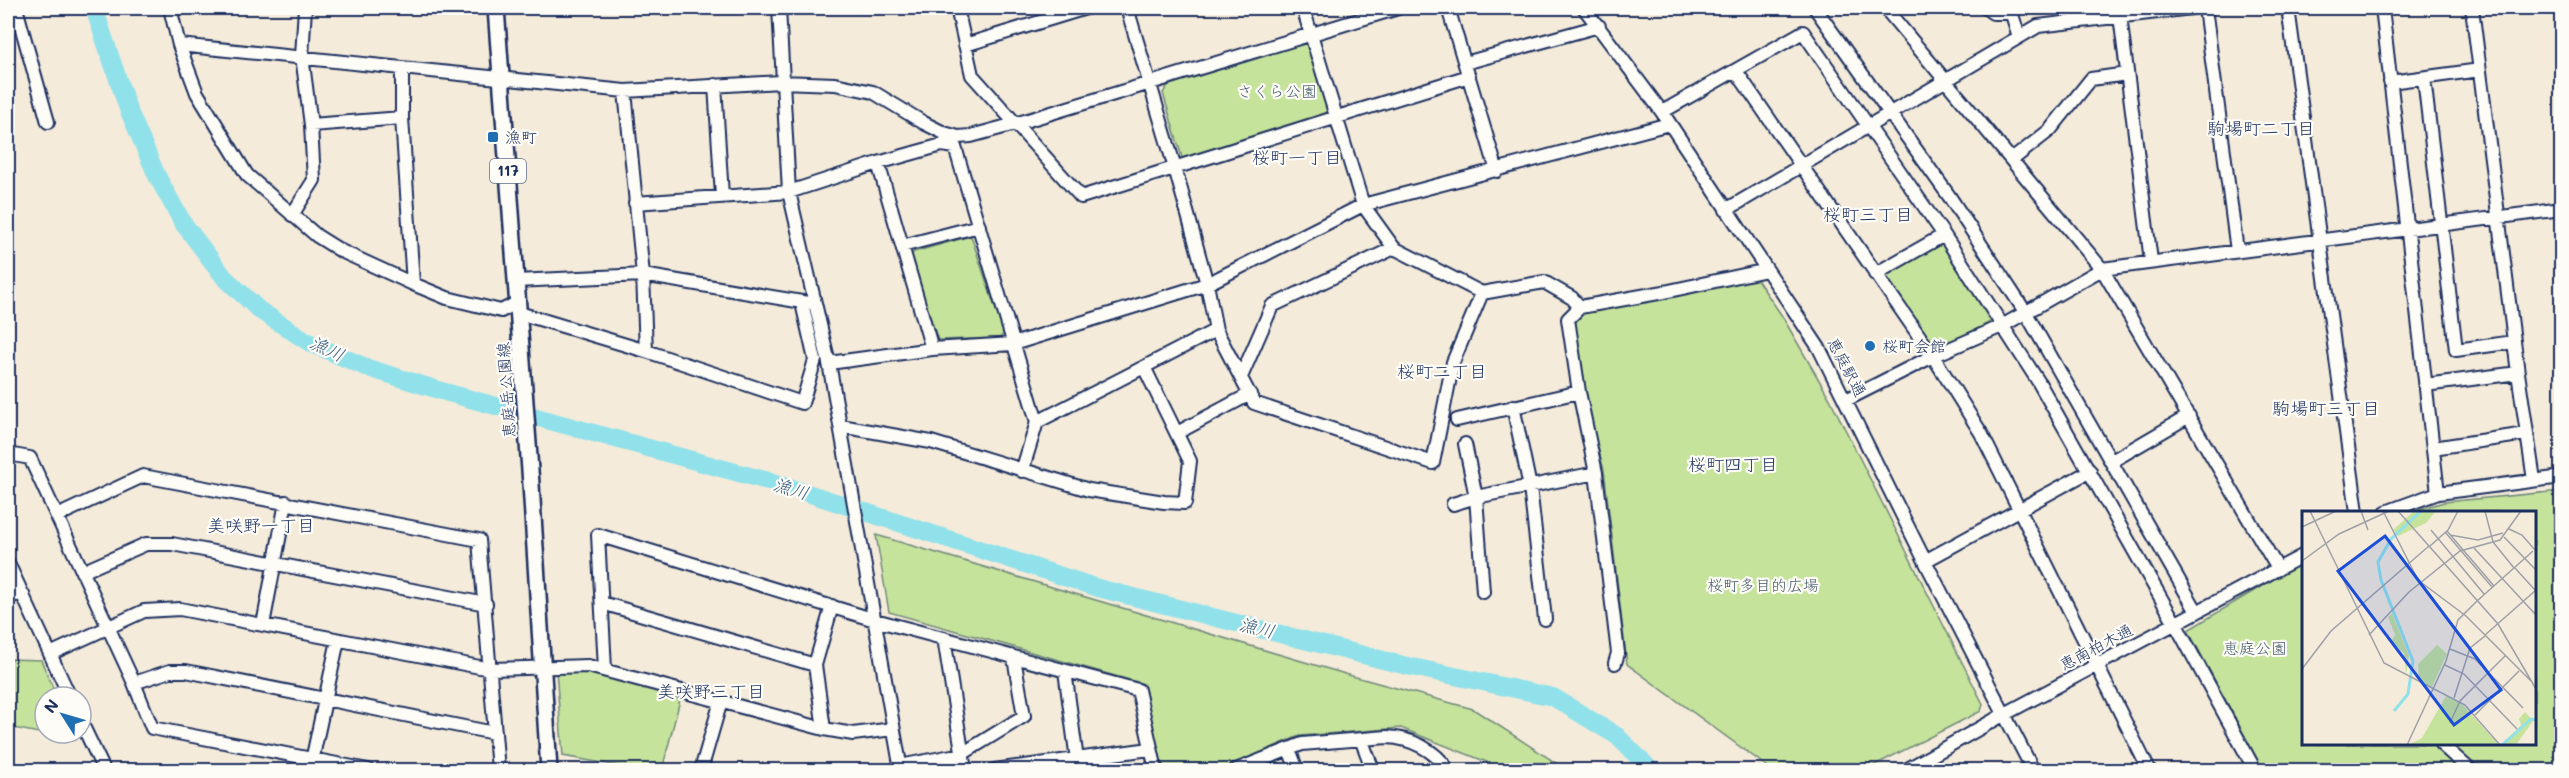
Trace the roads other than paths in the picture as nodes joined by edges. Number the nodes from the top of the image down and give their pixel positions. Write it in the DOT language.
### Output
graph roads {
  1 [pos="16,8"];
  2 [pos="170,8"];
  3 [pos="305,8"];
  4 [pos="496,8"];
  5 [pos="779,8"];
  6 [pos="957,8"];
  7 [pos="1086,8"];
  8 [pos="1127,8"];
  9 [pos="1303,8"];
  10 [pos="1398,8"];
  11 [pos="1448,8"];
  12 [pos="1584,8"];
  13 [pos="1815,8"];
  14 [pos="1885,8"];
  15 [pos="1986,8"];
  16 [pos="2192,8"];
  17 [pos="2205,8"];
  18 [pos="2288,8"];
  19 [pos="2382,8"];
  20 [pos="2472,8"];
  21 [pos="2010,10"];
  22 [pos="2120,12"];
  23 [pos="1599,26"];
  24 [pos="1311,33"];
  25 [pos="2019,37"];
  26 [pos="179,45"];
  27 [pos="965,45"];
  28 [pos="302,56"];
  29 [pos="1465,63"];
  30 [pos="402,68"];
  31 [pos="1736,70"];
  32 [pos="2480,70"];
  33 [pos="2127,74"];
  34 [pos="1469,76"];
  35 [pos="2424,78"];
  36 [pos="503,80"];
  37 [pos="1946,80"];
  38 [pos="781,82"];
  39 [pos="2390,82"];
  40 [pos="1149,83"];
  41 [pos="714,85"];
  42 [pos="625,92"];
  43 [pos="1662,112"];
  44 [pos="1890,113"];
  45 [pos="1334,117"];
  46 [pos="402,118"];
  47 [pos="48,122"];
  48 [pos="1015,124"];
  49 [pos="1669,124"];
  50 [pos="311,125"];
  51 [pos="1868,127"];
  52 [pos="2013,159"];
  53 [pos="878,163"];
  54 [pos="1801,166"];
  55 [pos="1175,168"];
  56 [pos="1497,171"];
  57 [pos="789,192"];
  58 [pos="722,196"];
  59 [pos="635,204"];
  60 [pos="1363,205"];
  61 [pos="2562,209"];
  62 [pos="1726,210"];
  63 [pos="292,215"];
  64 [pos="2499,218"];
  65 [pos="2440,225"];
  66 [pos="979,226"];
  67 [pos="2406,230"];
  68 [pos="1944,235"];
  69 [pos="2320,242"];
  70 [pos="902,246"];
  71 [pos="1394,248"];
  72 [pos="2236,250"];
  73 [pos="2151,261"];
  74 [pos="2102,269"];
  75 [pos="1767,270"];
  76 [pos="1875,274"];
  77 [pos="643,275"];
  78 [pos="516,281"];
  79 [pos="413,284"];
  80 [pos="1207,284"];
  81 [pos="1482,293"];
  82 [pos="816,302"];
  83 [pos="802,303"];
  84 [pos="1580,307"];
  85 [pos="518,308"];
  86 [pos="2026,313"];
  87 [pos="2002,326"];
  88 [pos="1215,330"];
  89 [pos="2514,342"];
  90 [pos="1013,344"];
  91 [pos="932,349"];
  92 [pos="646,351"];
  93 [pos="1933,356"];
  94 [pos="829,363"];
  95 [pos="1144,367"];
  96 [pos="2518,373"];
  97 [pos="1241,377"];
  98 [pos="2425,385"];
  99 [pos="1579,392"];
  100 [pos="1250,394"];
  101 [pos="1846,400"];
  102 [pos="1513,406"];
  103 [pos="2189,416"];
  104 [pos="1457,420"];
  105 [pos="1037,422"];
  106 [pos="841,426"];
  107 [pos="1177,433"];
  108 [pos="2526,434"];
  109 [pos="1465,444"];
  110 [pos="2433,448"];
  111 [pos="8,454"];
  112 [pos="2112,460"];
  113 [pos="1022,471"];
  114 [pos="2090,471"];
  115 [pos="1596,473"];
  116 [pos="2562,477"];
  117 [pos="2534,480"];
  118 [pos="1530,487"];
  119 [pos="2438,493"];
  120 [pos="1476,497"];
  121 [pos="286,502"];
  122 [pos="1453,504"];
  123 [pos="2019,511"];
  124 [pos="2357,511"];
  125 [pos="2391,511"];
  126 [pos="57,516"];
  127 [pos="2302,556"];
  128 [pos="1924,561"];
  129 [pos="8,563"];
  130 [pos="274,564"];
  131 [pos="2278,569"];
  132 [pos="82,572"];
  133 [pos="1483,592"];
  134 [pos="23,594"];
  135 [pos="8,596"];
  136 [pos="602,603"];
  137 [pos="486,604"];
  138 [pos="832,606"];
  139 [pos="2197,612"];
  140 [pos="1545,619"];
  141 [pos="875,620"];
  142 [pos="2175,623"];
  143 [pos="263,625"];
  144 [pos="108,627"];
  145 [pos="944,638"];
  146 [pos="338,640"];
  147 [pos="50,654"];
  148 [pos="1014,658"];
  149 [pos="1615,663"];
  150 [pos="541,666"];
  151 [pos="815,666"];
  152 [pos="2096,666"];
  153 [pos="490,669"];
  154 [pos="605,669"];
  155 [pos="1065,671"];
  156 [pos="134,683"];
  157 [pos="64,685"];
  158 [pos="325,698"];
  159 [pos="721,701"];
  160 [pos="2004,715"];
  161 [pos="824,729"];
  162 [pos="893,729"];
  163 [pos="494,733"];
  164 [pos="1361,739"];
  165 [pos="92,745"];
  166 [pos="2442,745"];
  167 [pos="1289,749"];
  168 [pos="1150,750"];
  169 [pos="962,754"];
  170 [pos="1077,760"];
  171 [pos="311,765"];
  172 [pos="901,768"];
  173 [pos="701,769"];
  174 [pos="2251,769"];
  175 [pos="104,771"];
  176 [pos="369,771"];
  177 [pos="498,771"];
  178 [pos="549,771"];
  179 [pos="715,771"];
  180 [pos="965,771"];
  181 [pos="994,771"];
  182 [pos="1156,771"];
  183 [pos="1236,771"];
  184 [pos="1297,771"];
  185 [pos="1373,771"];
  186 [pos="1448,771"];
  187 [pos="1906,771"];
  188 [pos="2033,771"];
  189 [pos="2149,771"];
  190 [pos="2470,771"];
  1 -- 47 [label="street"];
  2 -- 26 [label="street"];
  3 -- 28 [label="street"];
  4 -- 36 [label="main road, 恵庭岳公園線 / 117"];
  5 -- 38 [label="street"];
  6 -- 27 [label="street"];
  7 -- 27 [label="street"];
  8 -- 40 [label="street"];
  9 -- 24 [label="street"];
  10 -- 24 [label="street"];
  11 -- 29 [label="street"];
  12 -- 23 [label="street, 恵庭駅通"];
  13 -- 44 [label="street"];
  14 -- 37 [label="street"];
  15 -- 21 [label="street"];
  16 -- 22 [label="street"];
  17 -- 72 [label="street"];
  18 -- 69 [label="street"];
  19 -- 39 [label="street"];
  20 -- 32 [label="street"];
  21 -- 25 [label="street"];
  22 -- 25 [label="street"];
  22 -- 33 [label="street"];
  23 -- 29 [label="street"];
  23 -- 43 [label="street, 恵庭駅通"];
  24 -- 40 [label="street"];
  24 -- 45 [label="street"];
  25 -- 37 [label="street"];
  26 -- 28 [label="street"];
  26 -- 63 [label="street"];
  27 -- 48 [label="street"];
  28 -- 30 [label="street"];
  28 -- 50 [label="street"];
  29 -- 34 [label="street"];
  30 -- 36 [label="street"];
  30 -- 46 [label="street"];
  31 -- 43 [label="street"];
  31 -- 51 [label="street"];
  31 -- 54 [label="street"];
  32 -- 35 [label="street"];
  32 -- 64 [label="street"];
  33 -- 52 [label="street"];
  33 -- 73 [label="street"];
  34 -- 45 [label="street"];
  34 -- 56 [label="street"];
  35 -- 39 [label="street"];
  35 -- 65 [label="street"];
  36 -- 42 [label="street"];
  36 -- 78 [label="main road, 恵庭岳公園線 / 117"];
  37 -- 44 [label="street"];
  37 -- 52 [label="street"];
  38 -- 41 [label="street"];
  38 -- 48 [label="street"];
  38 -- 57 [label="street"];
  39 -- 67 [label="street"];
  40 -- 48 [label="street"];
  40 -- 55 [label="street"];
  41 -- 42 [label="street"];
  41 -- 58 [label="street"];
  42 -- 59 [label="street"];
  43 -- 49 [label="street, 恵庭駅通"];
  44 -- 51 [label="street"];
  44 -- 86 [label="street"];
  45 -- 55 [label="street"];
  45 -- 60 [label="street"];
  46 -- 50 [label="street"];
  46 -- 79 [label="street"];
  48 -- 55 [label="street"];
  49 -- 56 [label="street"];
  49 -- 62 [label="street, 恵庭駅通"];
  50 -- 63 [label="street"];
  51 -- 54 [label="street"];
  51 -- 68 [label="street"];
  52 -- 74 [label="street"];
  53 -- 57 [label="street"];
  53 -- 66 [label="street"];
  53 -- 70 [label="street"];
  54 -- 62 [label="street"];
  54 -- 76 [label="street"];
  55 -- 80 [label="street"];
  56 -- 60 [label="street"];
  57 -- 58 [label="street"];
  57 -- 82 [label="street"];
  58 -- 59 [label="street"];
  59 -- 77 [label="street"];
  60 -- 71 [label="street"];
  60 -- 80 [label="street"];
  61 -- 64 [label="street"];
  62 -- 75 [label="street, 恵庭駅通"];
  63 -- 79 [label="street"];
  64 -- 65 [label="street"];
  64 -- 89 [label="street"];
  65 -- 67 [label="street"];
  65 -- 89 [label="street"];
  66 -- 70 [label="street"];
  66 -- 90 [label="street"];
  67 -- 69 [label="street"];
  67 -- 98 [label="street"];
  68 -- 76 [label="street"];
  68 -- 87 [label="street"];
  69 -- 72 [label="street"];
  69 -- 124 [label="street"];
  70 -- 91 [label="street"];
  71 -- 81 [label="street"];
  71 -- 97 [label="street"];
  72 -- 73 [label="street"];
  73 -- 74 [label="street"];
  74 -- 86 [label="street"];
  74 -- 103 [label="street"];
  75 -- 84 [label="street"];
  75 -- 101 [label="street, 恵庭駅通"];
  76 -- 93 [label="street"];
  77 -- 78 [label="street"];
  77 -- 83 [label="street"];
  77 -- 92 [label="street"];
  78 -- 85 [label="main road, 恵庭岳公園線 / 117"];
  79 -- 85 [label="street"];
  80 -- 88 [label="street"];
  80 -- 90 [label="street"];
  81 -- 84 [label="street"];
  81 -- 100 [label="street"];
  82 -- 83 [label="street"];
  82 -- 94 [label="street"];
  83 -- 92 [label="street"];
  84 -- 99 [label="street"];
  85 -- 92 [label="street"];
  85 -- 150 [label="main road, 恵庭岳公園線 / 117"];
  86 -- 87 [label="street"];
  86 -- 112 [label="street"];
  87 -- 93 [label="street"];
  87 -- 114 [label="street"];
  88 -- 95 [label="street"];
  88 -- 97 [label="street"];
  89 -- 96 [label="street"];
  90 -- 91 [label="street"];
  90 -- 105 [label="street"];
  91 -- 94 [label="street"];
  93 -- 101 [label="street"];
  93 -- 123 [label="street"];
  94 -- 106 [label="street"];
  95 -- 105 [label="street"];
  95 -- 107 [label="street"];
  96 -- 98 [label="street"];
  96 -- 108 [label="street"];
  97 -- 100 [label="street"];
  98 -- 110 [label="street"];
  99 -- 102 [label="street"];
  99 -- 115 [label="street"];
  100 -- 107 [label="street"];
  101 -- 128 [label="street, 恵庭駅通"];
  102 -- 104 [label="street"];
  102 -- 118 [label="street"];
  103 -- 112 [label="street"];
  103 -- 131 [label="street"];
  105 -- 113 [label="street"];
  106 -- 113 [label="street"];
  106 -- 141 [label="street"];
  107 -- 113 [label="street"];
  108 -- 110 [label="street"];
  108 -- 117 [label="street"];
  109 -- 120 [label="street"];
  110 -- 119 [label="street"];
  111 -- 126 [label="street"];
  112 -- 139 [label="street"];
  114 -- 123 [label="street"];
  114 -- 142 [label="street"];
  115 -- 118 [label="street"];
  115 -- 149 [label="street"];
  116 -- 117 [label="street"];
  117 -- 119 [label="street"];
  118 -- 120 [label="street"];
  118 -- 140 [label="street"];
  119 -- 125 [label="street"];
  120 -- 122 [label="street"];
  120 -- 133 [label="street"];
  121 -- 126 [label="street"];
  121 -- 130 [label="street"];
  121 -- 137 [label="street"];
  123 -- 128 [label="street"];
  123 -- 152 [label="street"];
  126 -- 132 [label="street"];
  127 -- 131 [label="street, 恵南柏木通"];
  128 -- 160 [label="street, 恵庭駅通"];
  129 -- 134 [label="street"];
  130 -- 132 [label="street"];
  130 -- 137 [label="street"];
  130 -- 143 [label="street"];
  131 -- 139 [label="street, 恵南柏木通"];
  132 -- 144 [label="street"];
  134 -- 135 [label="street"];
  134 -- 147 [label="street"];
  136 -- 138 [label="street"];
  136 -- 151 [label="street"];
  136 -- 154 [label="street"];
  137 -- 153 [label="street"];
  138 -- 141 [label="street"];
  138 -- 151 [label="street"];
  139 -- 142 [label="street, 恵南柏木通"];
  141 -- 145 [label="street"];
  141 -- 162 [label="street"];
  142 -- 152 [label="street, 恵南柏木通"];
  142 -- 174 [label="street"];
  143 -- 144 [label="street"];
  143 -- 146 [label="street"];
  144 -- 147 [label="street"];
  144 -- 156 [label="street"];
  145 -- 148 [label="street"];
  145 -- 169 [label="street"];
  146 -- 153 [label="street"];
  146 -- 158 [label="street"];
  147 -- 157 [label="street"];
  148 -- 155 [label="street"];
  148 -- 169 [label="street"];
  150 -- 153 [label="street"];
  150 -- 154 [label="street"];
  150 -- 178 [label="main road, 恵庭岳公園線 / 117"];
  151 -- 161 [label="street"];
  152 -- 160 [label="street, 恵南柏木通"];
  152 -- 189 [label="street"];
  153 -- 163 [label="street"];
  154 -- 159 [label="street"];
  155 -- 168 [label="street"];
  155 -- 170 [label="street"];
  156 -- 158 [label="street"];
  156 -- 171 [label="street"];
  158 -- 163 [label="street"];
  158 -- 171 [label="street"];
  159 -- 161 [label="street"];
  159 -- 173 [label="street"];
  160 -- 187 [label="street, 恵南柏木通"];
  160 -- 188 [label="street, 恵庭駅通"];
  161 -- 162 [label="street"];
  162 -- 172 [label="street"];
  163 -- 177 [label="street"];
  164 -- 167 [label="street"];
  164 -- 185 [label="street"];
  164 -- 186 [label="street"];
  165 -- 175 [label="street"];
  166 -- 190 [label="street"];
  167 -- 183 [label="street"];
  167 -- 184 [label="street"];
  168 -- 170 [label="street"];
  168 -- 182 [label="street"];
  169 -- 172 [label="street"];
  169 -- 180 [label="street"];
  170 -- 181 [label="street"];
  171 -- 176 [label="street"];
  173 -- 179 [label="street"];
}
